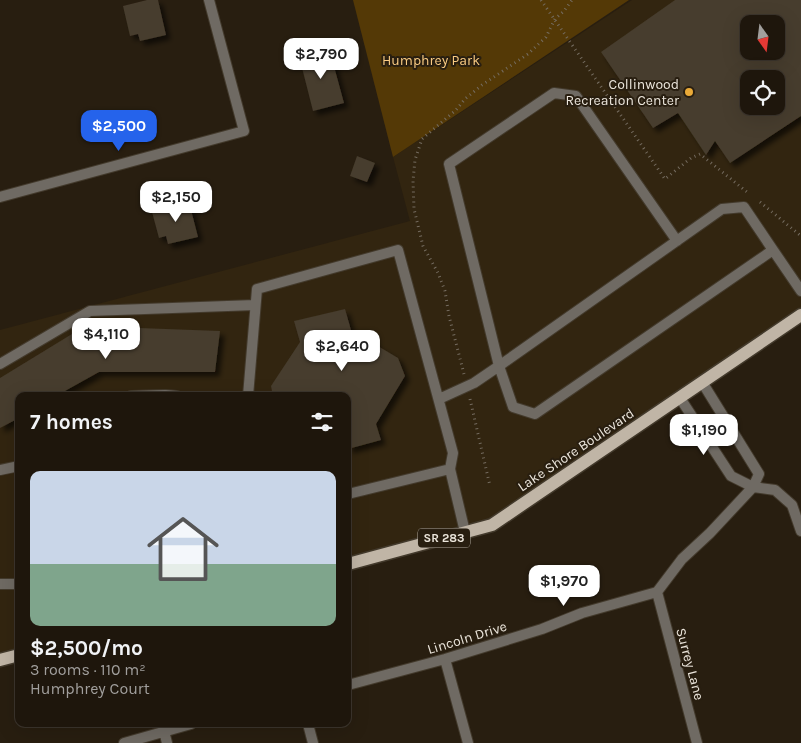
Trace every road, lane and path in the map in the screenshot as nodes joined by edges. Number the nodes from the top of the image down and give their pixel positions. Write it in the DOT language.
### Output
graph roads {
  1 [pos="209,0"];
  2 [pos="542,0"];
  3 [pos="750,195"];
  4 [pos="0,197"];
  5 [pos="758,200"];
  6 [pos="801,236"];
  7 [pos="677,241"];
  8 [pos="773,250"];
  9 [pos="801,291"];
  10 [pos="255,305"];
  11 [pos="801,315"];
  12 [pos="0,364"];
  13 [pos="462,366"];
  14 [pos="499,366"];
  15 [pos="702,382"];
  16 [pos="467,387"];
  17 [pos="248,392"];
  18 [pos="680,398"];
  19 [pos="439,399"];
  20 [pos="15,467"];
  21 [pos="450,469"];
  22 [pos="0,470"];
  23 [pos="490,486"];
  24 [pos="753,487"];
  25 [pos="351,493"];
  26 [pos="801,531"];
  27 [pos="465,532"];
  28 [pos="351,563"];
  29 [pos="0,584"];
  30 [pos="15,584"];
  31 [pos="657,592"];
  32 [pos="15,656"];
  33 [pos="445,659"];
  34 [pos="0,660"];
  35 [pos="351,684"];
  36 [pos="180,727"];
  37 [pos="309,727"];
  38 [pos="164,731"];
  39 [pos="124,743"];
  40 [pos="167,743"];
  41 [pos="313,743"];
  42 [pos="468,743"];
  43 [pos="697,743"];
  1 -- 4 [label="street"];
  2 -- 3 [label="path"];
  5 -- 6 [label="path"];
  7 -- 8 [label="street"];
  7 -- 14 [label="street"];
  7 -- 14 [label="street"];
  8 -- 9 [label="street"];
  8 -- 14 [label="street"];
  10 -- 12 [label="street"];
  10 -- 17 [label="street"];
  10 -- 19 [label="street"];
  11 -- 15 [label="main road, Lake Shore Boulevard / SR 283"];
  13 -- 16 [label="path"];
  14 -- 16 [label="street"];
  15 -- 18 [label="main road, Lake Shore Boulevard / SR 283"];
  15 -- 24 [label="street"];
  16 -- 19 [label="street"];
  16 -- 23 [label="path"];
  18 -- 24 [label="street"];
  18 -- 27 [label="main road, Lake Shore Boulevard / SR 283"];
  19 -- 21 [label="street"];
  20 -- 22 [label="street"];
  21 -- 25 [label="street"];
  21 -- 27 [label="street"];
  24 -- 26 [label="street"];
  24 -- 31 [label="street"];
  27 -- 28 [label="main road, Lake Shore Boulevard / SR 283"];
  29 -- 30 [label="street"];
  31 -- 33 [label="street, Lincoln Drive"];
  31 -- 43 [label="street, Surrey Lane"];
  32 -- 34 [label="main road"];
  33 -- 35 [label="street, Lincoln Drive"];
  33 -- 42 [label="street"];
  36 -- 38 [label="street"];
  37 -- 41 [label="street"];
  38 -- 39 [label="street"];
  38 -- 40 [label="street"];
}
